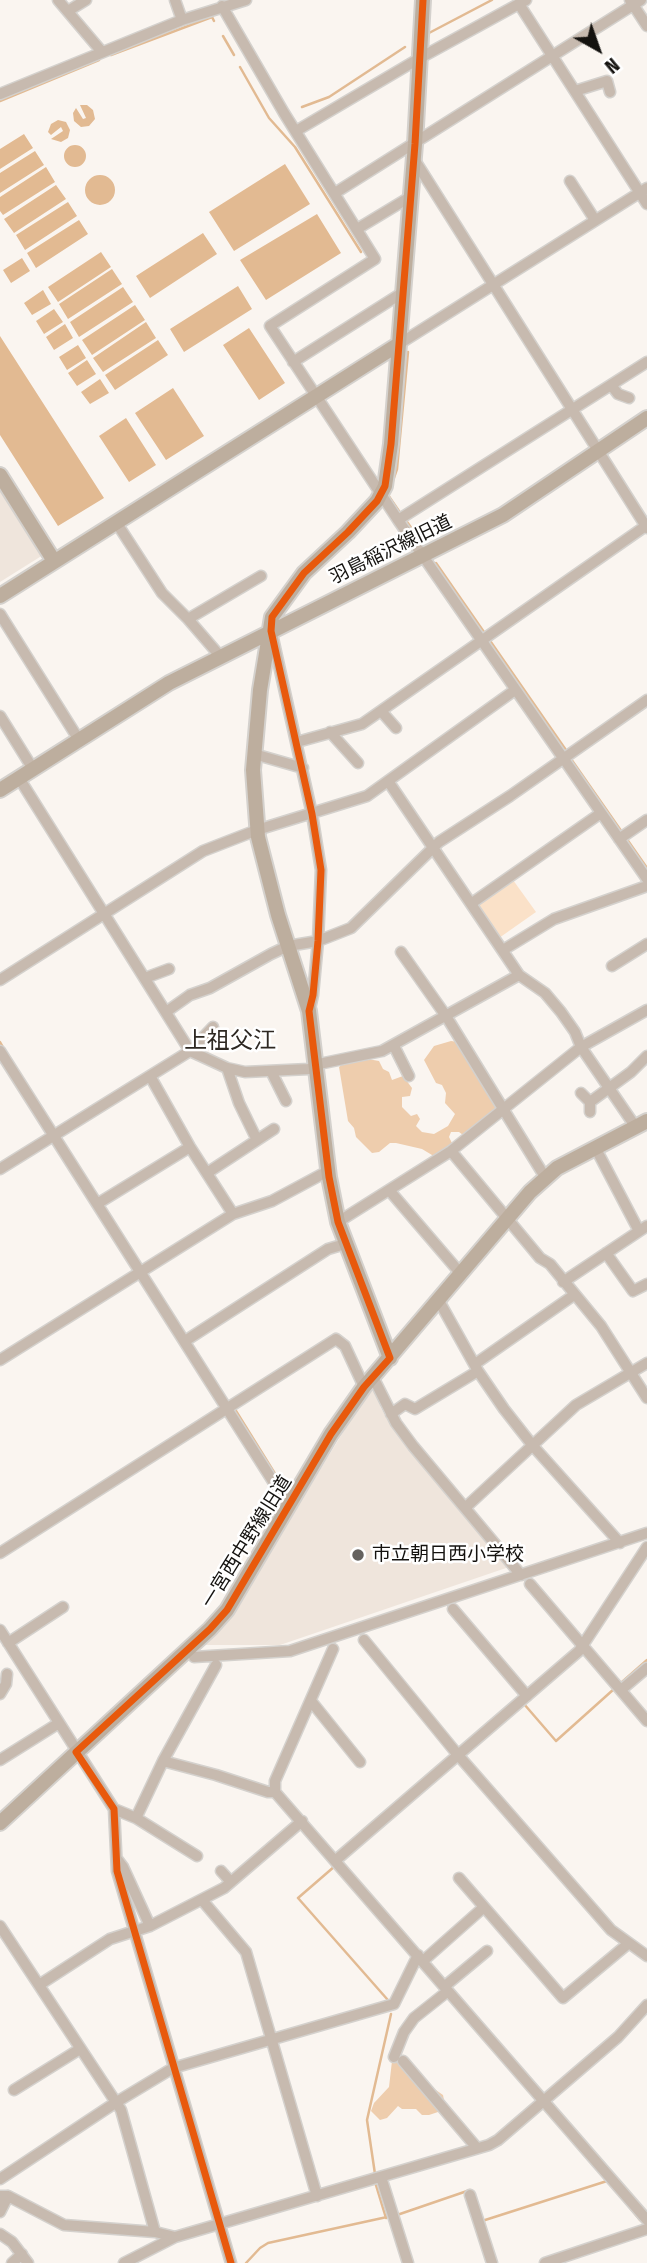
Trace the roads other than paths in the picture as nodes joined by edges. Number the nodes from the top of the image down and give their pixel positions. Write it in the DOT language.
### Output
graph roads {
  1 [pos="58,0"];
  2 [pos="86,0"];
  3 [pos="175,0"];
  4 [pos="246,0"];
  5 [pos="423,0"];
  6 [pos="635,1"];
  7 [pos="523,2"];
  8 [pos="222,6"];
  9 [pos="68,12"];
  10 [pos="182,20"];
  11 [pos="647,26"];
  12 [pos="102,52"];
  13 [pos="553,56"];
  14 [pos="420,58"];
  15 [pos="575,91"];
  16 [pos="610,92"];
  17 [pos="0,94"];
  18 [pos="296,131"];
  19 [pos="415,144"];
  20 [pos="414,159"];
  21 [pos="570,181"];
  22 [pos="643,190"];
  23 [pos="335,194"];
  24 [pos="410,197"];
  25 [pos="647,204"];
  26 [pos="595,220"];
  27 [pos="357,229"];
  28 [pos="493,285"];
  29 [pos="402,293"];
  30 [pos="399,344"];
  31 [pos="293,362"];
  32 [pos="646,365"];
  33 [pos="611,385"];
  34 [pos="315,395"];
  35 [pos="629,398"];
  36 [pos="572,410"];
  37 [pos="647,418"];
  38 [pos="598,452"];
  39 [pos="0,475"];
  40 [pos="380,495"];
  41 [pos="398,520"];
  42 [pos="116,522"];
  43 [pos="647,526"];
  44 [pos="422,556"];
  45 [pos="54,561"];
  46 [pos="261,576"];
  47 [pos="0,596"];
  48 [pos="0,614"];
  49 [pos="188,619"];
  50 [pos="271,631"];
  51 [pos="481,642"];
  52 [pos="220,656"];
  53 [pos="514,690"];
  54 [pos="647,700"];
  55 [pos="381,711"];
  56 [pos="0,716"];
  57 [pos="396,727"];
  58 [pos="330,732"];
  59 [pos="79,740"];
  60 [pos="297,741"];
  61 [pos="254,754"];
  62 [pos="563,759"];
  63 [pos="358,763"];
  64 [pos="303,768"];
  65 [pos="33,769"];
  66 [pos="19,778"];
  67 [pos="388,781"];
  68 [pos="0,790"];
  69 [pos="601,813"];
  70 [pos="312,814"];
  71 [pos="647,820"];
  72 [pos="257,830"];
  73 [pos="619,839"];
  74 [pos="433,848"];
  75 [pos="647,879"];
  76 [pos="647,886"];
  77 [pos="472,903"];
  78 [pos="105,914"];
  79 [pos="318,941"];
  80 [pos="647,944"];
  81 [pos="288,946"];
  82 [pos="503,950"];
  83 [pos="401,952"];
  84 [pos="612,966"];
  85 [pos="169,969"];
  86 [pos="519,975"];
  87 [pos="145,978"];
  88 [pos="0,980"];
  89 [pos="647,1010"];
  90 [pos="309,1011"];
  91 [pos="166,1012"];
  92 [pos="446,1016"];
  93 [pos="213,1027"];
  94 [pos="394,1046"];
  95 [pos="581,1047"];
  96 [pos="0,1051"];
  97 [pos="190,1051"];
  98 [pos="647,1056"];
  99 [pos="314,1066"];
  100 [pos="227,1068"];
  101 [pos="271,1071"];
  102 [pos="150,1076"];
  103 [pos="409,1076"];
  104 [pos="608,1088"];
  105 [pos="581,1093"];
  106 [pos="286,1101"];
  107 [pos="503,1108"];
  108 [pos="641,1124"];
  109 [pos="274,1129"];
  110 [pos="54,1136"];
  111 [pos="257,1140"];
  112 [pos="190,1147"];
  113 [pos="595,1147"];
  114 [pos="451,1151"];
  115 [pos="0,1169"];
  116 [pos="328,1171"];
  117 [pos="207,1173"];
  118 [pos="545,1177"];
  119 [pos="389,1190"];
  120 [pos="97,1205"];
  121 [pos="233,1214"];
  122 [pos="508,1217"];
  123 [pos="338,1222"];
  124 [pos="643,1228"];
  125 [pos="345,1244"];
  126 [pos="606,1253"];
  127 [pos="138,1273"];
  128 [pos="461,1274"];
  129 [pos="563,1282"];
  130 [pos="647,1284"];
  131 [pos="574,1295"];
  132 [pos="439,1301"];
  133 [pos="185,1341"];
  134 [pos="390,1358"];
  135 [pos="0,1360"];
  136 [pos="647,1363"];
  137 [pos="477,1367"];
  138 [pos="632,1373"];
  139 [pos="368,1382"];
  140 [pos="647,1398"];
  141 [pos="227,1409"];
  142 [pos="391,1414"];
  143 [pos="533,1446"];
  144 [pos="288,1505"];
  145 [pos="466,1507"];
  146 [pos="647,1534"];
  147 [pos="620,1543"];
  148 [pos="646,1550"];
  149 [pos="0,1553"];
  150 [pos="521,1574"];
  151 [pos="530,1584"];
  152 [pos="63,1607"];
  153 [pos="453,1609"];
  154 [pos="0,1630"];
  155 [pos="364,1640"];
  156 [pos="8,1643"];
  157 [pos="583,1646"];
  158 [pos="333,1648"];
  159 [pos="194,1657"];
  160 [pos="216,1665"];
  161 [pos="647,1668"];
  162 [pos="7,1674"];
  163 [pos="621,1690"];
  164 [pos="0,1694"];
  165 [pos="527,1696"];
  166 [pos="310,1701"];
  167 [pos="647,1721"];
  168 [pos="59,1723"];
  169 [pos="76,1752"];
  170 [pos="458,1755"];
  171 [pos="0,1760"];
  172 [pos="163,1761"];
  173 [pos="360,1762"];
  174 [pos="275,1792"];
  175 [pos="114,1809"];
  176 [pos="136,1818"];
  177 [pos="302,1821"];
  178 [pos="0,1823"];
  179 [pos="115,1855"];
  180 [pos="197,1856"];
  181 [pos="336,1860"];
  182 [pos="221,1871"];
  183 [pos="458,1878"];
  184 [pos="231,1882"];
  185 [pos="202,1900"];
  186 [pos="484,1907"];
  187 [pos="0,1926"];
  188 [pos="150,1926"];
  189 [pos="133,1933"];
  190 [pos="629,1943"];
  191 [pos="487,1951"];
  192 [pos="647,1956"];
  193 [pos="420,1959"];
  194 [pos="39,1985"];
  195 [pos="446,1988"];
  196 [pos="647,2005"];
  197 [pos="271,2039"];
  198 [pos="80,2049"];
  199 [pos="173,2068"];
  200 [pos="13,2090"];
  201 [pos="544,2100"];
  202 [pos="115,2103"];
  203 [pos="477,2148"];
  204 [pos="380,2177"];
  205 [pos="0,2179"];
  206 [pos="470,2194"];
  207 [pos="4,2196"];
  208 [pos="317,2196"];
  209 [pos="0,2213"];
  210 [pos="647,2220"];
  211 [pos="219,2224"];
  212 [pos="647,2228"];
  213 [pos="155,2232"];
  214 [pos="0,2234"];
  215 [pos="175,2237"];
  216 [pos="577,2252"];
  217 [pos="25,2259"];
  218 [pos="12,2263"];
  219 [pos="124,2263"];
  220 [pos="231,2263"];
  221 [pos="408,2263"];
  222 [pos="492,2263"];
  223 [pos="545,2263"];
  224 [pos="581,2263"];
  1 -- 9 [label="street"];
  2 -- 9 [label="street"];
  3 -- 10 [label="street"];
  4 -- 8 [label="street"];
  5 -- 14 [label="street"];
  6 -- 11 [label="street"];
  6 -- 13 [label="street"];
  7 -- 13 [label="street"];
  7 -- 14 [label="street"];
  8 -- 10 [label="street"];
  8 -- 18 [label="street"];
  9 -- 12 [label="street"];
  10 -- 12 [label="street"];
  12 -- 17 [label="street"];
  13 -- 15 [label="street"];
  13 -- 19 [label="street"];
  14 -- 18 [label="street"];
  14 -- 19 [label="street"];
  15 -- 16 [label="street"];
  15 -- 22 [label="street"];
  18 -- 23 [label="street"];
  19 -- 20 [label="street"];
  19 -- 23 [label="street"];
  20 -- 24 [label="street"];
  20 -- 28 [label="street"];
  21 -- 26 [label="street"];
  22 -- 25 [label="street"];
  22 -- 26 [label="street"];
  23 -- 27 [label="street"];
  24 -- 27 [label="street"];
  24 -- 29 [label="street"];
  26 -- 28 [label="street"];
  27 -- 31 [label="street"];
  28 -- 30 [label="street"];
  28 -- 36 [label="street"];
  29 -- 30 [label="street"];
  29 -- 31 [label="street"];
  30 -- 34 [label="street"];
  30 -- 40 [label="street"];
  31 -- 34 [label="street"];
  32 -- 33 [label="street"];
  33 -- 35 [label="street"];
  33 -- 36 [label="street"];
  34 -- 40 [label="street"];
  34 -- 42 [label="street"];
  36 -- 38 [label="street"];
  36 -- 41 [label="street"];
  37 -- 38 [label="street, 羽島稲沢線旧道"];
  38 -- 43 [label="street"];
  38 -- 44 [label="street, 羽島稲沢線旧道"];
  39 -- 45 [label="street"];
  40 -- 41 [label="street"];
  40 -- 50 [label="street"];
  41 -- 44 [label="street"];
  42 -- 45 [label="street"];
  42 -- 49 [label="street"];
  43 -- 51 [label="street"];
  44 -- 50 [label="street, 羽島稲沢線旧道"];
  44 -- 51 [label="street"];
  45 -- 47 [label="street"];
  46 -- 49 [label="street"];
  48 -- 59 [label="street"];
  49 -- 52 [label="street"];
  50 -- 52 [label="street, 羽島稲沢線旧道"];
  50 -- 60 [label="street"];
  50 -- 61 [label="street"];
  51 -- 53 [label="street"];
  51 -- 55 [label="street"];
  52 -- 59 [label="street, 羽島稲沢線旧道"];
  53 -- 62 [label="street"];
  53 -- 67 [label="street"];
  54 -- 62 [label="street"];
  55 -- 57 [label="street"];
  55 -- 58 [label="street"];
  56 -- 65 [label="street"];
  58 -- 60 [label="street"];
  58 -- 63 [label="street"];
  59 -- 65 [label="street, 羽島稲沢線旧道"];
  60 -- 64 [label="street"];
  61 -- 64 [label="street"];
  61 -- 72 [label="street"];
  62 -- 69 [label="street"];
  62 -- 74 [label="street"];
  64 -- 70 [label="street"];
  65 -- 66 [label="street, 羽島稲沢線旧道"];
  66 -- 68 [label="street, 羽島稲沢線旧道"];
  66 -- 78 [label="street"];
  67 -- 70 [label="street"];
  67 -- 74 [label="street"];
  69 -- 73 [label="street"];
  69 -- 77 [label="street"];
  70 -- 72 [label="street"];
  70 -- 79 [label="street"];
  71 -- 73 [label="street"];
  72 -- 78 [label="street"];
  72 -- 81 [label="street"];
  73 -- 75 [label="street"];
  74 -- 77 [label="street"];
  74 -- 79 [label="street"];
  76 -- 82 [label="street"];
  77 -- 82 [label="street"];
  78 -- 87 [label="street"];
  78 -- 88 [label="street"];
  79 -- 81 [label="street"];
  79 -- 90 [label="street"];
  80 -- 84 [label="street"];
  81 -- 90 [label="street"];
  81 -- 91 [label="street"];
  82 -- 86 [label="street"];
  83 -- 92 [label="street"];
  85 -- 87 [label="street"];
  86 -- 92 [label="street"];
  86 -- 95 [label="street"];
  87 -- 91 [label="street"];
  89 -- 95 [label="street"];
  90 -- 99 [label="street"];
  91 -- 97 [label="street"];
  92 -- 94 [label="street"];
  92 -- 107 [label="street"];
  93 -- 97 [label="street"];
  94 -- 99 [label="street"];
  94 -- 103 [label="street"];
  95 -- 104 [label="street"];
  95 -- 107 [label="street"];
  96 -- 110 [label="street"];
  97 -- 100 [label="street"];
  97 -- 102 [label="street"];
  98 -- 104 [label="street"];
  99 -- 101 [label="street"];
  99 -- 116 [label="street"];
  100 -- 101 [label="street"];
  100 -- 111 [label="street"];
  101 -- 106 [label="street"];
  102 -- 110 [label="street"];
  102 -- 112 [label="street"];
  104 -- 105 [label="street"];
  104 -- 108 [label="street"];
  107 -- 114 [label="street"];
  107 -- 118 [label="street"];
  108 -- 113 [label="street, 一宮西中野線旧道"];
  109 -- 111 [label="street"];
  110 -- 115 [label="street"];
  110 -- 120 [label="street"];
  111 -- 117 [label="street"];
  112 -- 117 [label="street"];
  112 -- 120 [label="street"];
  113 -- 118 [label="street, 一宮西中野線旧道"];
  113 -- 124 [label="street"];
  114 -- 119 [label="street"];
  114 -- 122 [label="street"];
  116 -- 121 [label="street"];
  116 -- 123 [label="street"];
  117 -- 121 [label="street"];
  118 -- 122 [label="street, 一宮西中野線旧道"];
  119 -- 123 [label="street"];
  119 -- 128 [label="street"];
  120 -- 127 [label="street"];
  121 -- 127 [label="street"];
  122 -- 128 [label="street, 一宮西中野線旧道"];
  122 -- 129 [label="street"];
  123 -- 125 [label="street"];
  124 -- 126 [label="street"];
  125 -- 133 [label="street"];
  125 -- 134 [label="street"];
  126 -- 129 [label="street"];
  126 -- 130 [label="street"];
  127 -- 133 [label="street"];
  127 -- 135 [label="street"];
  128 -- 132 [label="street, 一宮西中野線旧道"];
  129 -- 131 [label="street"];
  131 -- 137 [label="street"];
  131 -- 138 [label="street"];
  132 -- 134 [label="street, 一宮西中野線旧道"];
  132 -- 137 [label="street"];
  133 -- 141 [label="street"];
  134 -- 139 [label="street, 一宮西中野線旧道"];
  136 -- 138 [label="street"];
  137 -- 142 [label="street"];
  137 -- 143 [label="street"];
  138 -- 140 [label="street"];
  138 -- 143 [label="street"];
  139 -- 141 [label="street"];
  139 -- 142 [label="street"];
  139 -- 144 [label="street, 一宮西中野線旧道"];
  141 -- 144 [label="street"];
  141 -- 149 [label="street"];
  142 -- 145 [label="street"];
  143 -- 145 [label="street"];
  143 -- 147 [label="street"];
  144 -- 169 [label="street, 一宮西中野線旧道"];
  145 -- 150 [label="street"];
  146 -- 147 [label="street"];
  147 -- 150 [label="street"];
  148 -- 157 [label="street"];
  150 -- 159 [label="street"];
  151 -- 157 [label="street"];
  152 -- 156 [label="street"];
  153 -- 165 [label="street"];
  154 -- 156 [label="street"];
  155 -- 170 [label="street"];
  156 -- 168 [label="street"];
  157 -- 163 [label="street"];
  157 -- 165 [label="street"];
  158 -- 166 [label="street"];
  160 -- 172 [label="street"];
  161 -- 163 [label="street"];
  162 -- 164 [label="street"];
  163 -- 167 [label="street"];
  165 -- 170 [label="street"];
  166 -- 173 [label="street"];
  166 -- 174 [label="street"];
  168 -- 169 [label="street"];
  168 -- 171 [label="street"];
  169 -- 175 [label="street"];
  169 -- 178 [label="street, 一宮西中野線旧道"];
  170 -- 181 [label="street"];
  170 -- 190 [label="street"];
  172 -- 174 [label="street"];
  172 -- 176 [label="street"];
  174 -- 177 [label="street"];
  175 -- 176 [label="street"];
  175 -- 179 [label="street"];
  176 -- 180 [label="street"];
  177 -- 181 [label="street"];
  177 -- 184 [label="street"];
  179 -- 188 [label="street"];
  179 -- 189 [label="street"];
  181 -- 193 [label="street"];
  182 -- 184 [label="street"];
  183 -- 186 [label="street"];
  184 -- 185 [label="street"];
  185 -- 188 [label="street"];
  185 -- 197 [label="street"];
  186 -- 190 [label="street"];
  186 -- 193 [label="street"];
  187 -- 194 [label="street"];
  188 -- 189 [label="street"];
  189 -- 194 [label="street"];
  189 -- 199 [label="street"];
  190 -- 192 [label="street"];
  191 -- 195 [label="street"];
  193 -- 195 [label="street"];
  193 -- 197 [label="street"];
  194 -- 198 [label="street"];
  195 -- 201 [label="street"];
  195 -- 203 [label="street"];
  196 -- 201 [label="street"];
  197 -- 199 [label="street"];
  197 -- 208 [label="street"];
  198 -- 200 [label="street"];
  198 -- 202 [label="street"];
  199 -- 202 [label="street"];
  199 -- 211 [label="street"];
  201 -- 203 [label="street"];
  201 -- 210 [label="street"];
  202 -- 205 [label="street"];
  202 -- 213 [label="street"];
  203 -- 204 [label="street"];
  204 -- 208 [label="street"];
  204 -- 221 [label="street"];
  206 -- 222 [label="street"];
  207 -- 209 [label="street"];
  207 -- 213 [label="street"];
  208 -- 211 [label="street"];
  211 -- 215 [label="street"];
  211 -- 220 [label="street"];
  212 -- 216 [label="street"];
  213 -- 215 [label="street"];
  214 -- 217 [label="street"];
  215 -- 219 [label="street"];
  216 -- 223 [label="street"];
  216 -- 224 [label="street"];
  217 -- 218 [label="street"];
}
